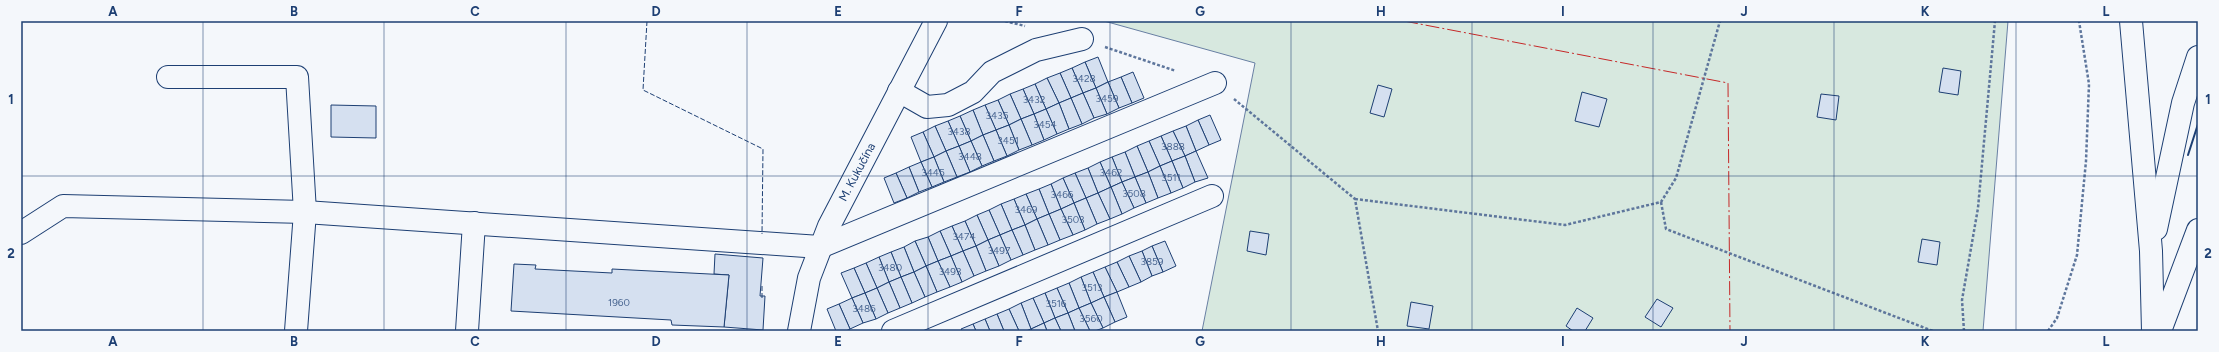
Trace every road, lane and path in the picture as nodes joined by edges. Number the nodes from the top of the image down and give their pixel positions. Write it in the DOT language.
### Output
graph roads {
  1 [pos="936,21"];
  2 [pos="1005,21"];
  3 [pos="1720,21"];
  4 [pos="1995,21"];
  5 [pos="2079,21"];
  6 [pos="2131,21"];
  7 [pos="1028,26"];
  8 [pos="1082,39"];
  9 [pos="2198,57"];
  10 [pos="168,77"];
  11 [pos="1215,83"];
  12 [pos="899,91"];
  13 [pos="1212,196"];
  14 [pos="1356,199"];
  15 [pos="1661,202"];
  16 [pos="305,212"];
  17 [pos="474,224"];
  18 [pos="2198,230"];
  19 [pos="21,233"];
  20 [pos="820,247"];
  21 [pos="2151,251"];
  22 [pos="296,331"];
  23 [pos="467,331"];
  24 [pos="799,331"];
  25 [pos="893,331"];
  26 [pos="1378,331"];
  27 [pos="1933,331"];
  28 [pos="1964,331"];
  29 [pos="2048,331"];
  30 [pos="2153,331"];
  31 [pos="2160,331"];
  1 -- 12 [label="main road, M. Kukučína"];
  2 -- 7 [label="path"];
  3 -- 15 [label="path"];
  4 -- 28 [label="path"];
  5 -- 29 [label="path"];
  6 -- 21 [label="main road"];
  8 -- 11 [label="path"];
  8 -- 12 [label="main road"];
  9 -- 21 [label="main road"];
  10 -- 16 [label="main road"];
  11 -- 14 [label="path"];
  11 -- 20 [label="main road"];
  12 -- 20 [label="main road, M. Kukučína"];
  13 -- 25 [label="main road"];
  14 -- 15 [label="path"];
  14 -- 26 [label="path"];
  15 -- 27 [label="path"];
  16 -- 17 [label="main road"];
  16 -- 19 [label="main road"];
  16 -- 22 [label="main road"];
  17 -- 20 [label="main road"];
  17 -- 23 [label="main road"];
  18 -- 31 [label="main road"];
  20 -- 24 [label="main road, M. Kukučína"];
  21 -- 30 [label="main road"];
}
